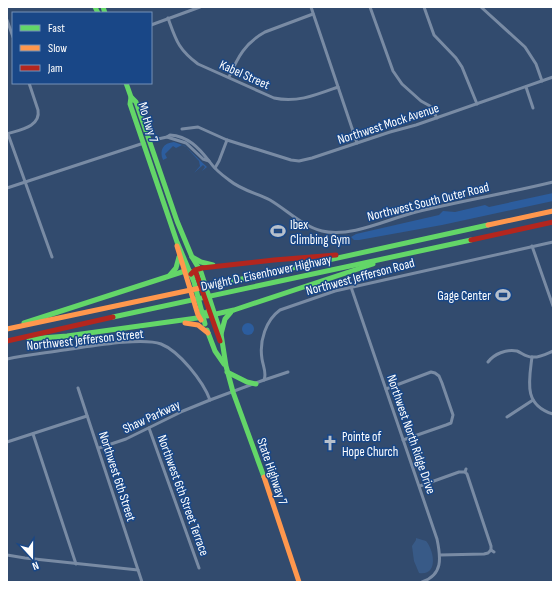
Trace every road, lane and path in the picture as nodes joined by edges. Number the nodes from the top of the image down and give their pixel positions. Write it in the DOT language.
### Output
graph roads {
  1 [pos="200,7"];
  2 [pos="311,7"];
  3 [pos="370,7"];
  4 [pos="424,7"];
  5 [pos="481,7"];
  6 [pos="313,14"];
  7 [pos="168,18"];
  8 [pos="7,20"];
  9 [pos="152,25"];
  10 [pos="8,27"];
  11 [pos="229,77"];
  12 [pos="553,77"];
  13 [pos="542,81"];
  14 [pos="29,84"];
  15 [pos="126,84"];
  16 [pos="338,87"];
  17 [pos="526,88"];
  18 [pos="131,97"];
  19 [pos="477,104"];
  20 [pos="532,108"];
  21 [pos="438,118"];
  22 [pos="182,129"];
  23 [pos="8,134"];
  24 [pos="227,140"];
  25 [pos="150,141"];
  26 [pos="144,143"];
  27 [pos="357,143"];
  28 [pos="215,168"];
  29 [pos="25,182"];
  30 [pos="553,182"];
  31 [pos="7,188"];
  32 [pos="553,211"];
  33 [pos="553,222"];
  34 [pos="177,242"];
  35 [pos="553,242"];
  36 [pos="532,246"];
  37 [pos="356,254"];
  38 [pos="406,254"];
  39 [pos="192,256"];
  40 [pos="52,257"];
  41 [pos="179,257"];
  42 [pos="217,266"];
  43 [pos="191,271"];
  44 [pos="170,275"];
  45 [pos="350,287"];
  46 [pos="552,297"];
  47 [pos="553,306"];
  48 [pos="234,310"];
  49 [pos="207,315"];
  50 [pos="182,320"];
  51 [pos="7,329"];
  52 [pos="208,333"];
  53 [pos="221,334"];
  54 [pos="7,341"];
  55 [pos="222,348"];
  56 [pos="553,351"];
  57 [pos="532,357"];
  58 [pos="7,359"];
  59 [pos="488,362"];
  60 [pos="226,369"];
  61 [pos="288,372"];
  62 [pos="264,380"];
  63 [pos="256,384"];
  64 [pos="78,388"];
  65 [pos="386,389"];
  66 [pos="233,392"];
  67 [pos="210,400"];
  68 [pos="533,400"];
  69 [pos="553,414"];
  70 [pos="87,416"];
  71 [pos="507,417"];
  72 [pos="149,428"];
  73 [pos="33,434"];
  74 [pos="403,440"];
  75 [pos="7,442"];
  76 [pos="99,448"];
  77 [pos="420,486"];
  78 [pos="7,554"];
  79 [pos="440,556"];
  80 [pos="76,564"];
  81 [pos="199,568"];
  82 [pos="138,570"];
  83 [pos="142,582"];
  84 [pos="299,582"];
  85 [pos="422,582"];
  1 -- 7 [label="street"];
  2 -- 6 [label="street"];
  3 -- 21 [label="street"];
  4 -- 19 [label="street"];
  5 -- 13 [label="street"];
  6 -- 11 [label="street"];
  6 -- 16 [label="street"];
  7 -- 9 [label="street"];
  7 -- 11 [label="street, Kabel Street"];
  8 -- 10 [label="street"];
  11 -- 16 [label="street, Kabel Street"];
  12 -- 13 [label="street, Northwest Mock Avenue"];
  13 -- 17 [label="street, Northwest Mock Avenue"];
  14 -- 23 [label="street"];
  15 -- 18 [label="main road"];
  16 -- 27 [label="street"];
  17 -- 19 [label="street, Northwest Mock Avenue"];
  17 -- 20 [label="street"];
  18 -- 25 [label="main road, Mo Hwy 7"];
  18 -- 26 [label="main road, Mo Hwy 7"];
  19 -- 21 [label="street, Northwest Mock Avenue"];
  21 -- 27 [label="street, Northwest Mock Avenue"];
  22 -- 24 [label="street, Northwest Mock Avenue"];
  23 -- 29 [label="street"];
  24 -- 27 [label="street, Northwest Mock Avenue"];
  24 -- 28 [label="street"];
  25 -- 26 [label="street"];
  25 -- 28 [label="street, Northwest South Outer Road"];
  25 -- 39 [label="main road, Mo Hwy 7"];
  26 -- 29 [label="street"];
  26 -- 34 [label="main road, Mo Hwy 7"];
  28 -- 30 [label="street, Northwest South Outer Road"];
  29 -- 31 [label="street"];
  29 -- 40 [label="street"];
  32 -- 37 [label="main road, Dwight D. Eisenhower Highway"];
  33 -- 38 [label="main road, Dwight D. Eisenhower Highway"];
  34 -- 41 [label="main road"];
  34 -- 43 [label="main road, Mo Hwy 7"];
  35 -- 36 [label="street, Northwest Jefferson Road"];
  36 -- 45 [label="street, Northwest Jefferson Road"];
  36 -- 46 [label="street"];
  37 -- 42 [label="main road"];
  37 -- 51 [label="main road, Dwight D. Eisenhower Highway"];
  38 -- 48 [label="main road"];
  38 -- 54 [label="main road, Dwight D. Eisenhower Highway"];
  39 -- 42 [label="main road"];
  39 -- 43 [label="main road, Mo Hwy 7"];
  41 -- 43 [label="main road"];
  41 -- 44 [label="main road"];
  42 -- 43 [label="main road"];
  43 -- 44 [label="main road"];
  43 -- 49 [label="main road"];
  43 -- 49 [label="main road"];
  43 -- 49 [label="main road"];
  44 -- 51 [label="main road"];
  45 -- 62 [label="street, Northwest Jefferson Road"];
  45 -- 65 [label="street, Northwest North Ridge Drive"];
  46 -- 47 [label="street"];
  48 -- 49 [label="main road"];
  48 -- 53 [label="main road"];
  49 -- 50 [label="main road"];
  49 -- 52 [label="main road"];
  49 -- 53 [label="main road"];
  49 -- 55 [label="main road"];
  50 -- 52 [label="main road"];
  50 -- 54 [label="main road"];
  52 -- 60 [label="main road"];
  53 -- 55 [label="main road"];
  55 -- 60 [label="main road"];
  56 -- 57 [label="street"];
  57 -- 59 [label="street"];
  57 -- 68 [label="street"];
  58 -- 67 [label="street, Northwest Jefferson Street"];
  60 -- 63 [label="main road"];
  60 -- 66 [label="main road, State Highway 7"];
  61 -- 62 [label="street"];
  62 -- 63 [label="street"];
  63 -- 66 [label="street"];
  64 -- 70 [label="street, Northwest 6th Street"];
  65 -- 74 [label="street, Northwest North Ridge Drive"];
  65 -- 74 [label="street"];
  66 -- 67 [label="street, Shaw Parkway"];
  66 -- 84 [label="main road, State Highway 7"];
  67 -- 72 [label="street, Shaw Parkway"];
  68 -- 69 [label="street"];
  68 -- 71 [label="street"];
  70 -- 73 [label="street"];
  70 -- 76 [label="street, Northwest 6th Street"];
  72 -- 76 [label="street, Shaw Parkway"];
  72 -- 81 [label="street, Northwest 6th Street Terrace"];
  73 -- 75 [label="street"];
  73 -- 80 [label="street"];
  74 -- 77 [label="street, Northwest North Ridge Drive"];
  76 -- 82 [label="street, Northwest 6th Street"];
  77 -- 79 [label="street, Northwest North Ridge Drive"];
  77 -- 79 [label="street"];
  78 -- 80 [label="street"];
  79 -- 85 [label="street, Northwest North Ridge Drive"];
  80 -- 82 [label="street"];
  82 -- 83 [label="street, Northwest 6th Street"];
}
